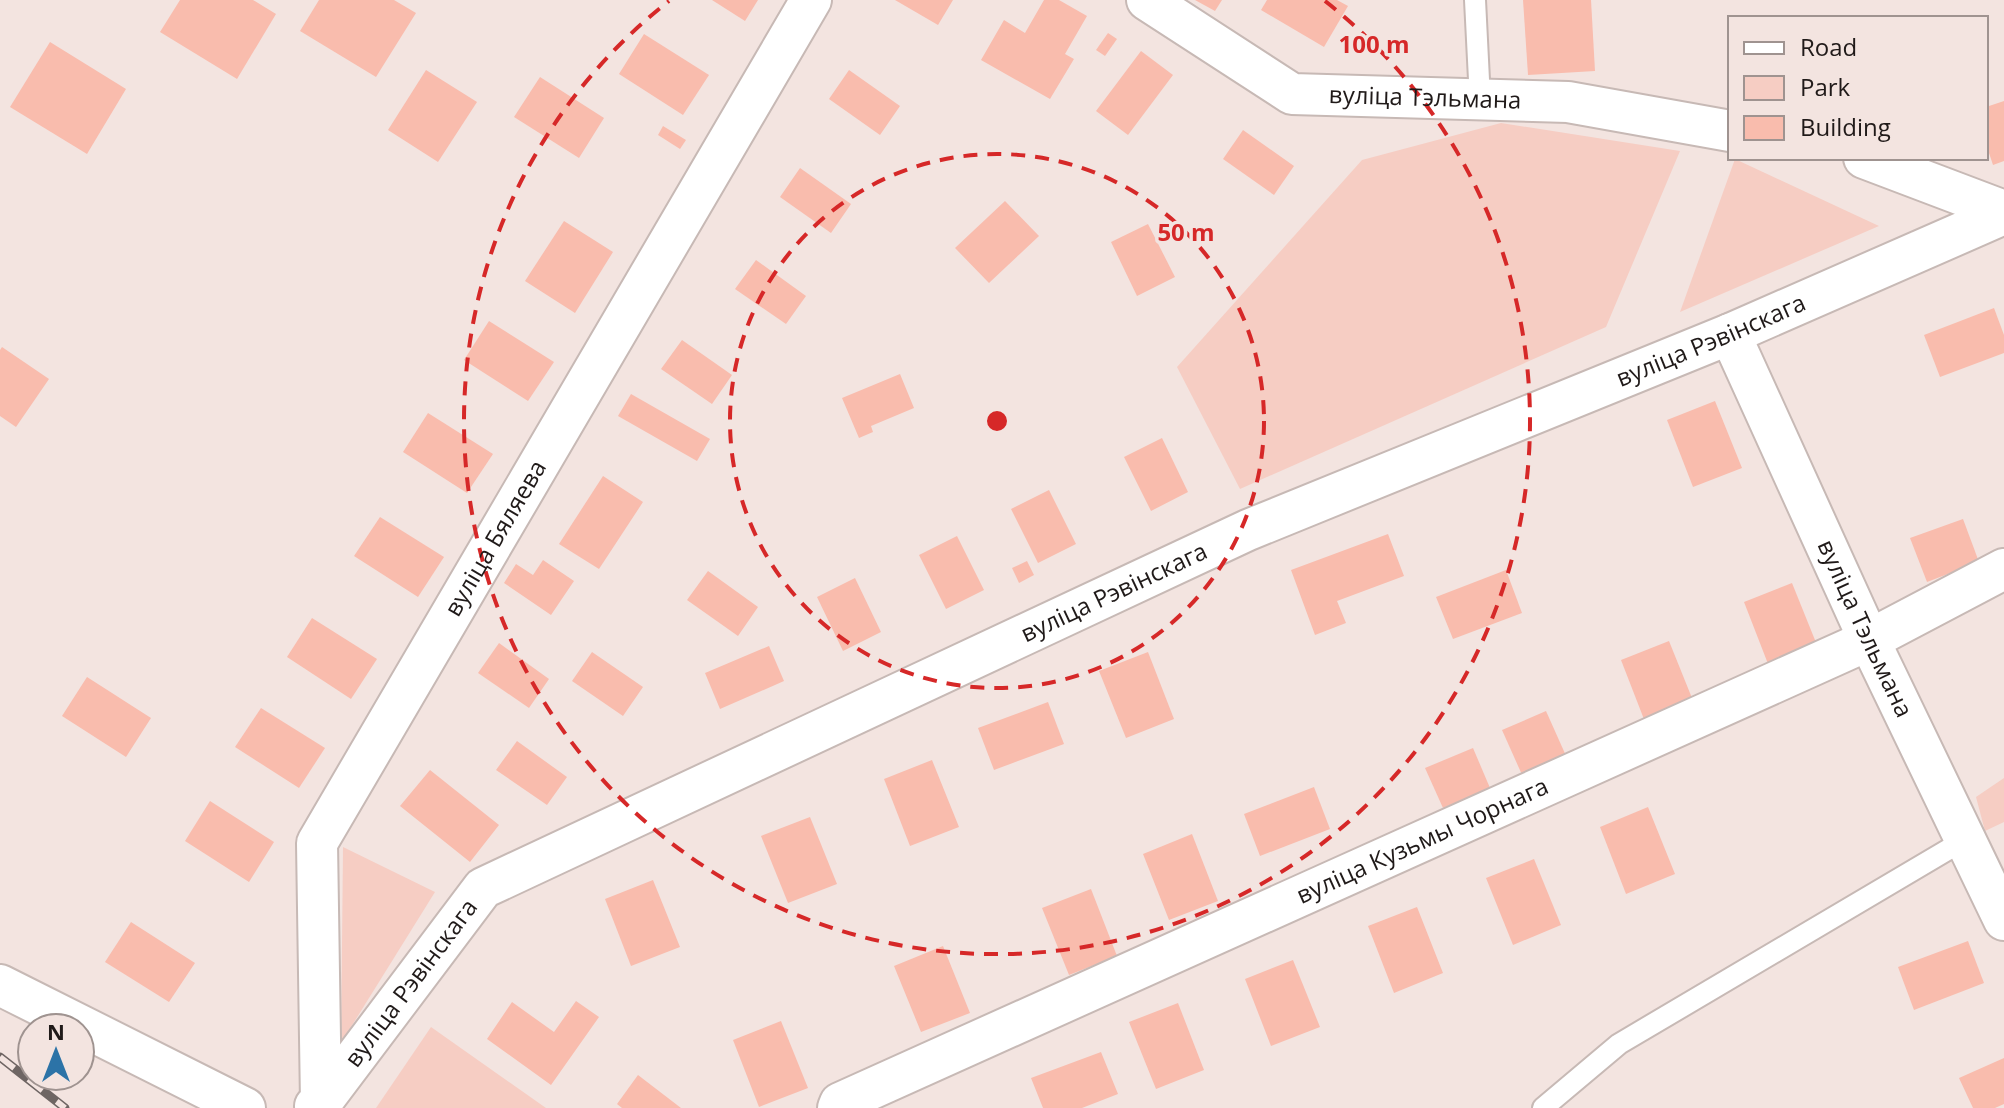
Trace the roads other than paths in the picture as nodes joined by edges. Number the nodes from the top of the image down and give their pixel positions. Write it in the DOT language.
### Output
graph roads {
  1 [pos="811,0"];
  2 [pos="1147,0"];
  3 [pos="1475,0"];
  4 [pos="1480,100"];
  5 [pos="1728,131"];
  6 [pos="1869,160"];
  7 [pos="2004,212"];
  8 [pos="1730,334"];
  9 [pos="2004,569"];
  10 [pos="1869,640"];
  11 [pos="1966,839"];
  12 [pos="2004,920"];
  13 [pos="0,985"];
  14 [pos="316,1105"];
  15 [pos="245,1108"];
  16 [pos="838,1108"];
  17 [pos="1543,1108"];
  1 -- 14 [label="street, вуліца Бяляева"];
  2 -- 4 [label="street, вуліца Тэльмана"];
  3 -- 4 [label="lane"];
  4 -- 5 [label="street, вуліца Тэльмана"];
  6 -- 7 [label="street"];
  7 -- 8 [label="street, вуліца Рэвінскага"];
  8 -- 10 [label="street, вуліца Тэльмана"];
  8 -- 14 [label="street, вуліца Рэвінскага"];
  9 -- 10 [label="street, вуліца Кузьмы Чорнага"];
  10 -- 11 [label="street, вуліца Тэльмана"];
  10 -- 16 [label="street, вуліца Кузьмы Чорнага"];
  11 -- 12 [label="street, вуліца Тэльмана"];
  11 -- 17 [label="lane"];
  13 -- 15 [label="street"];
}
